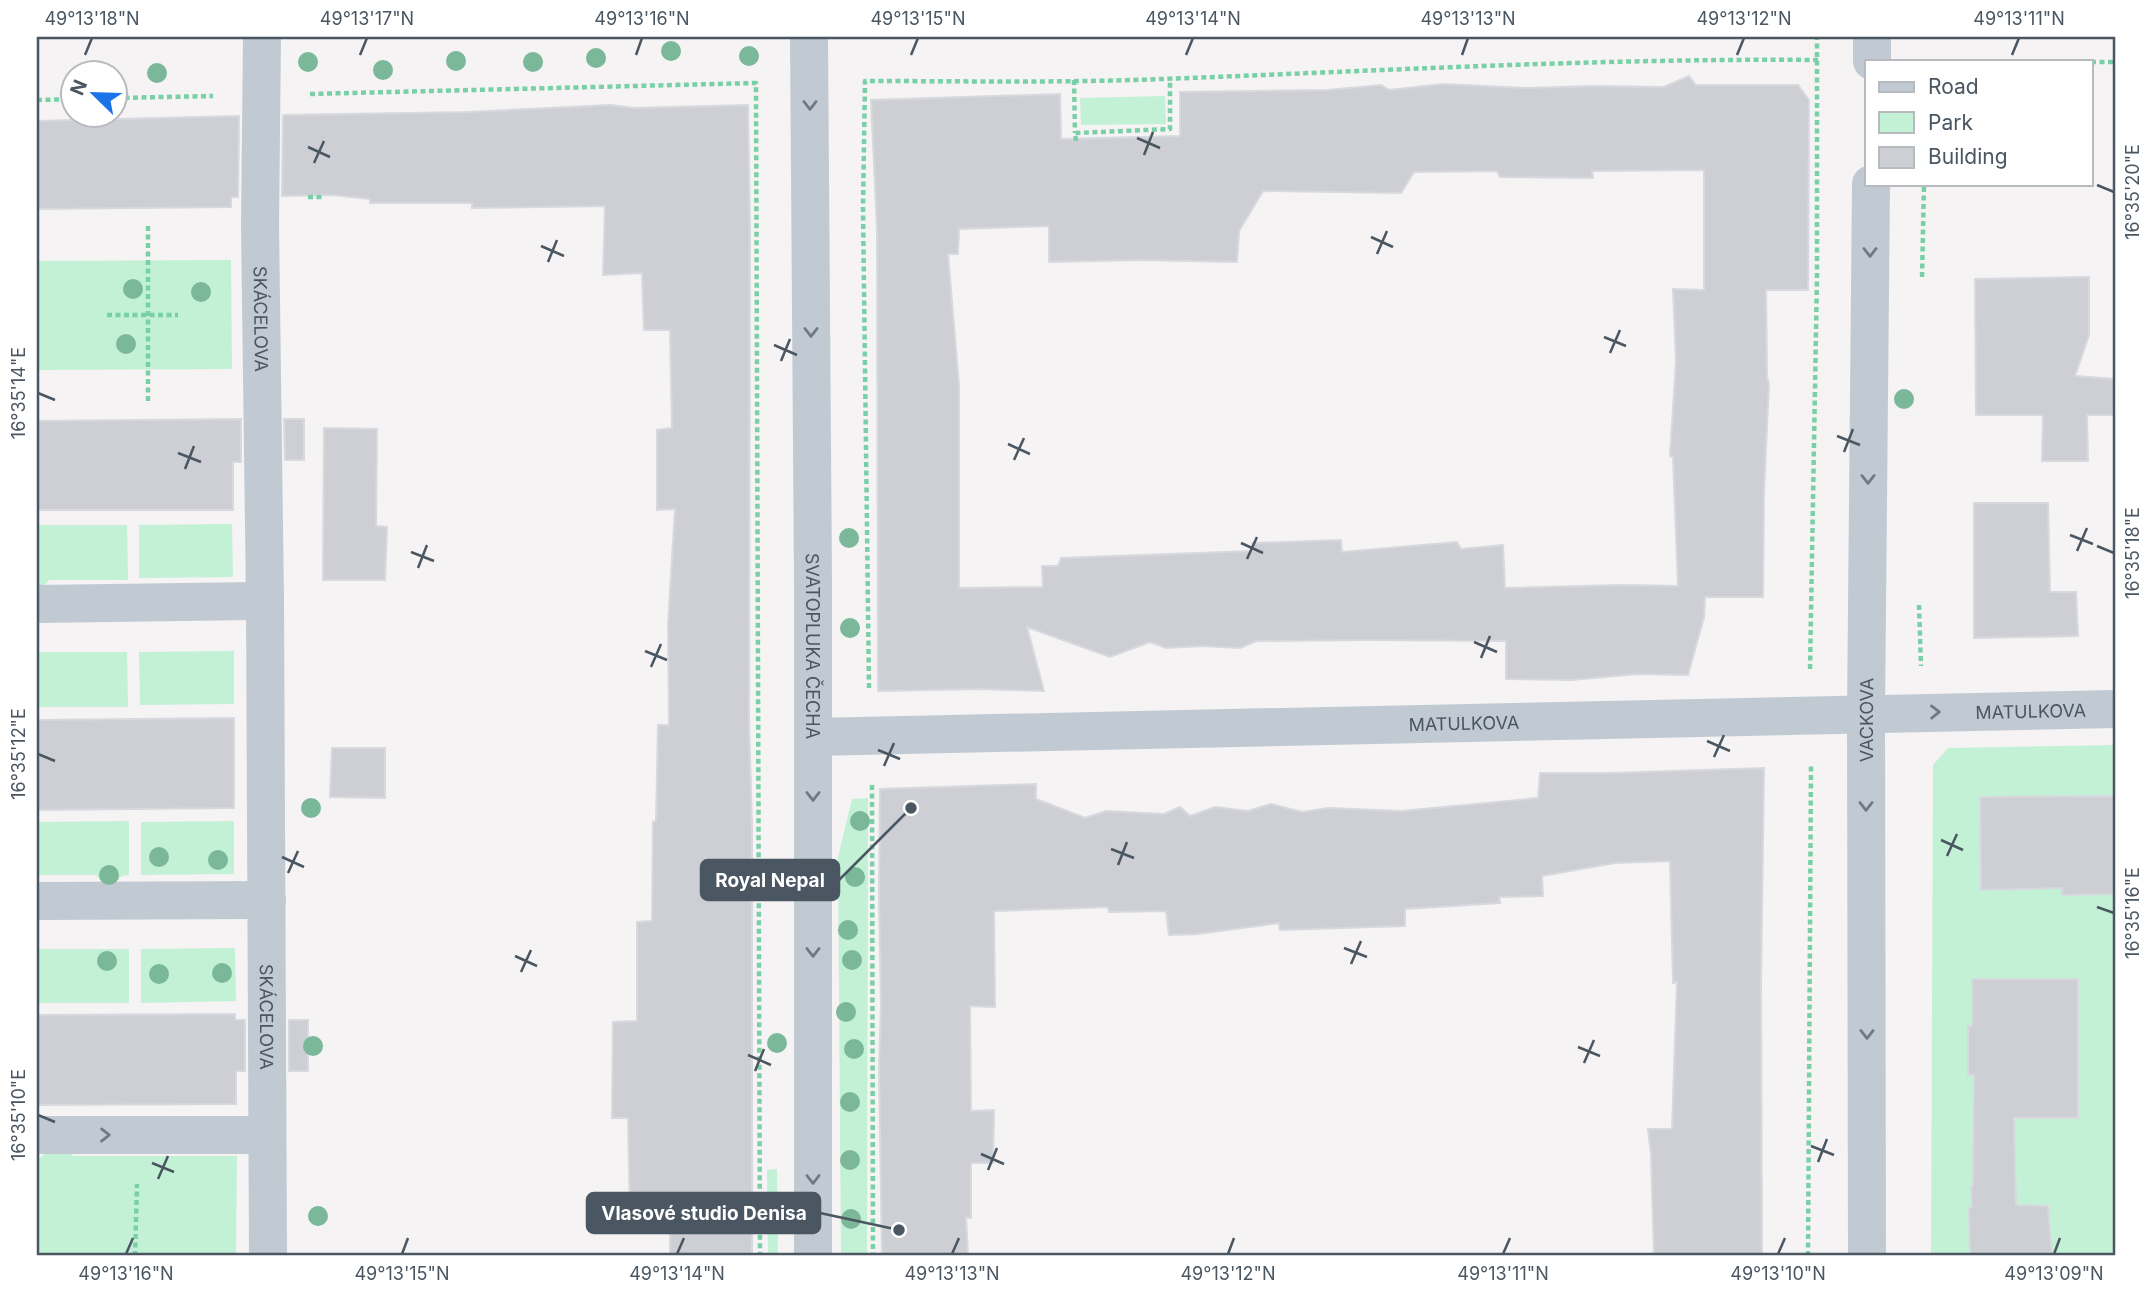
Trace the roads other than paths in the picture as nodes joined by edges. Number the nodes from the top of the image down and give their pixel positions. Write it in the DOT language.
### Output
graph roads {
  1 [pos="262,37"];
  2 [pos="810,37"];
  3 [pos="1872,37"];
  4 [pos="1872,60"];
  5 [pos="1871,186"];
  6 [pos="265,601"];
  7 [pos="37,604"];
  8 [pos="2115,709"];
  9 [pos="1866,714"];
  10 [pos="813,737"];
  11 [pos="267,900"];
  12 [pos="37,901"];
  13 [pos="37,1135"];
  14 [pos="267,1135"];
  15 [pos="268,1256"];
  16 [pos="813,1256"];
  17 [pos="1867,1256"];
  1 -- 6 [label="street, SKÁCELOVA"];
  2 -- 10 [label="street, SVATOPLUKA ČECHA, one-way"];
  3 -- 4 [label="street"];
  5 -- 9 [label="street, VACKOVA, one-way"];
  6 -- 7 [label="street"];
  6 -- 11 [label="street, SKÁCELOVA"];
  9 -- 8 [label="street, MATULKOVA, one-way"];
  9 -- 10 [label="street, MATULKOVA"];
  9 -- 17 [label="street, VACKOVA, one-way"];
  10 -- 16 [label="street, SVATOPLUKA ČECHA, one-way"];
  11 -- 12 [label="street"];
  11 -- 14 [label="street, SKÁCELOVA"];
  13 -- 14 [label="street, one-way"];
  14 -- 15 [label="street, SKÁCELOVA"];
}
